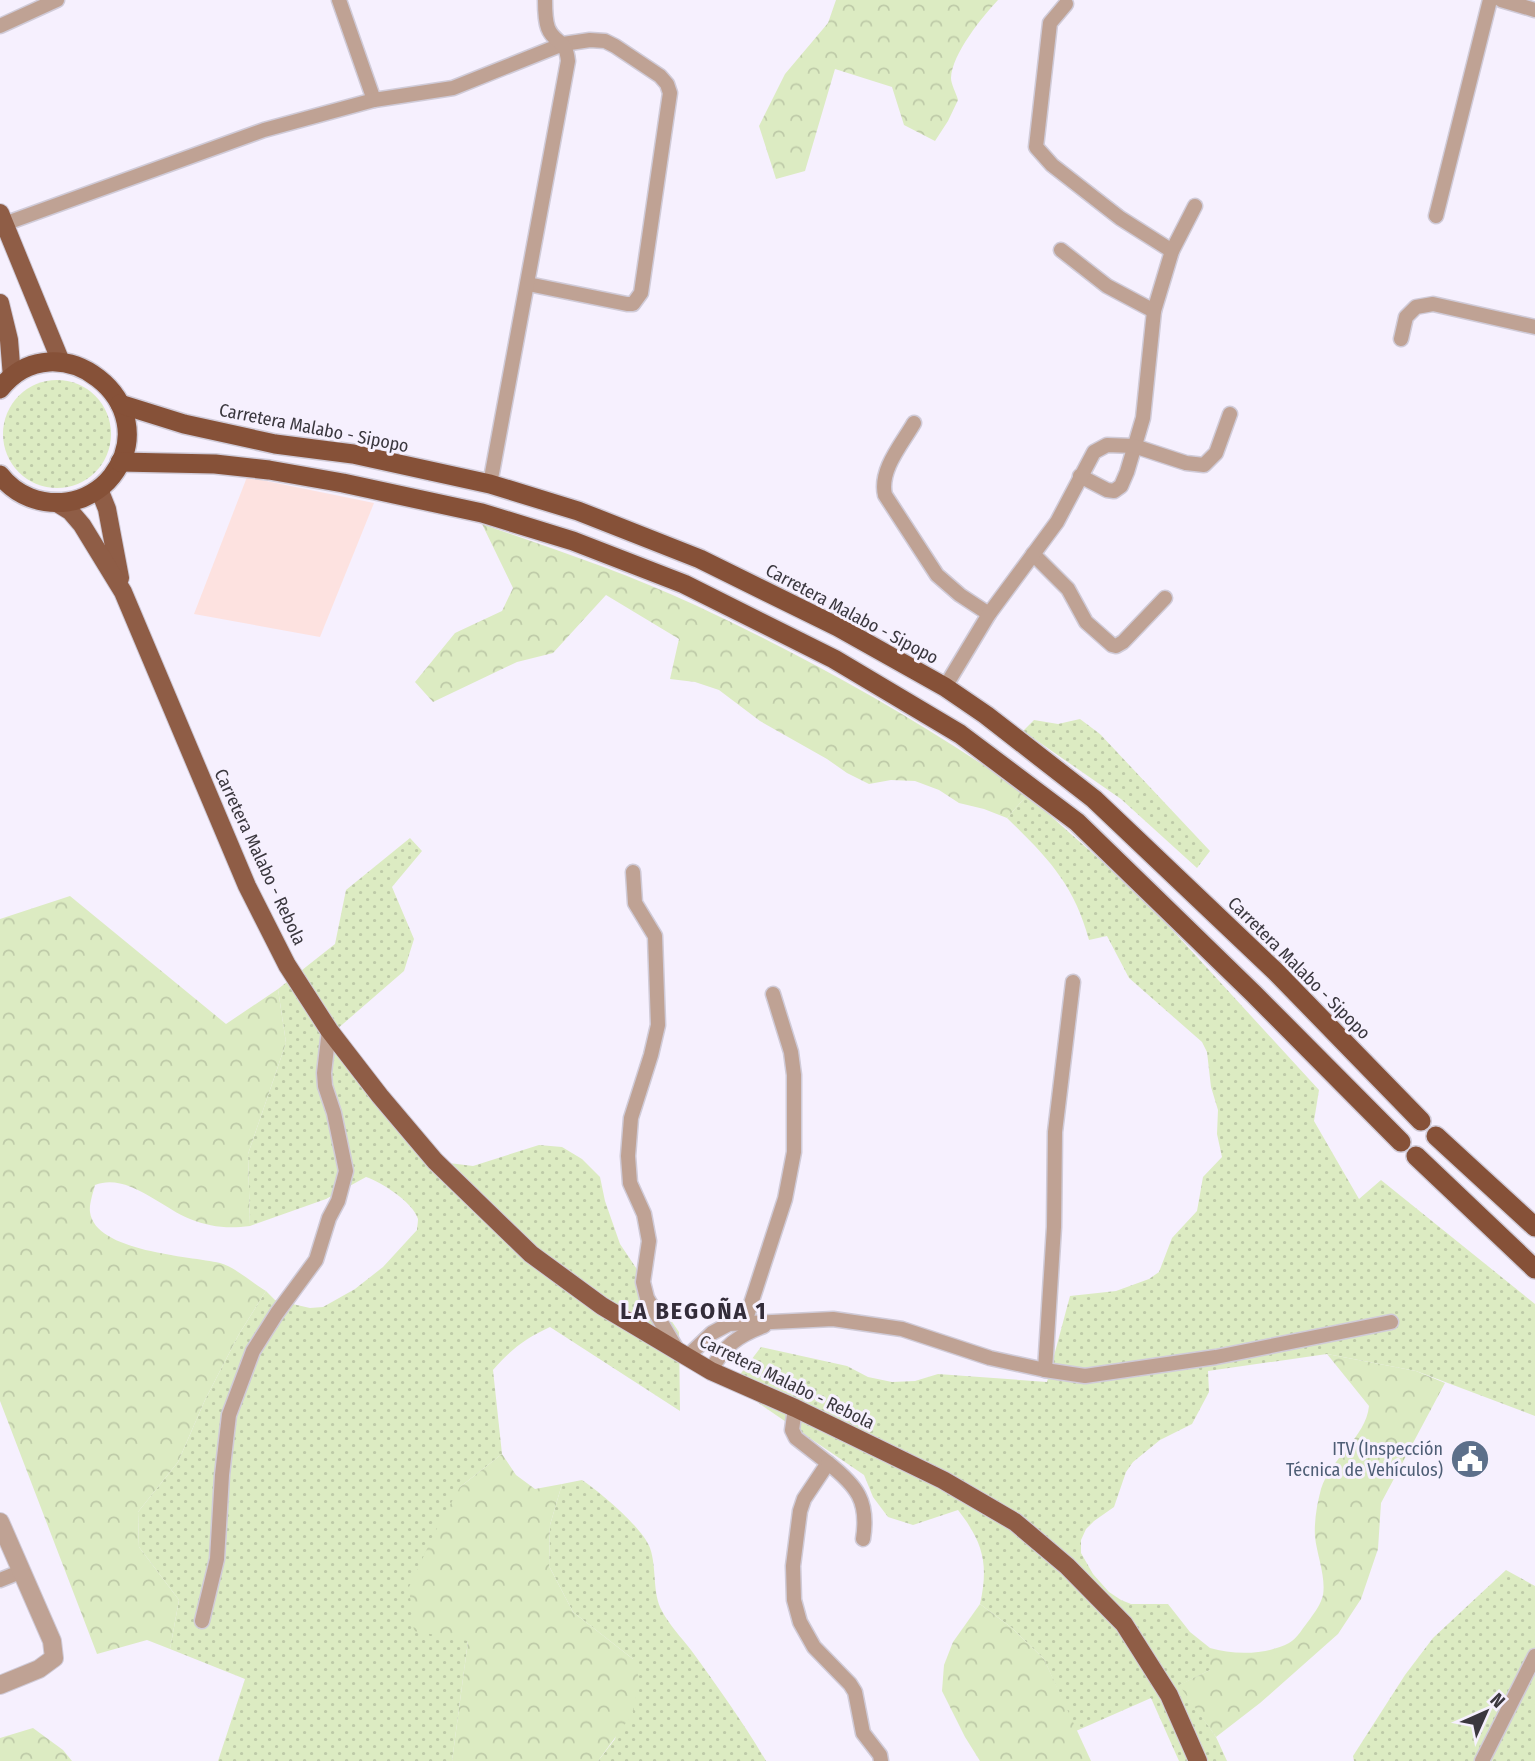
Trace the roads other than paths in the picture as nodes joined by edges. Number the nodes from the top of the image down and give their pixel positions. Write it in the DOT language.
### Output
graph roads {
  1 [pos="57,0"];
  2 [pos="339,0"];
  3 [pos="545,0"];
  4 [pos="1490,0"];
  5 [pos="1501,0"];
  6 [pos="1066,4"];
  7 [pos="1535,10"];
  8 [pos="0,26"];
  9 [pos="563,44"];
  10 [pos="374,100"];
  11 [pos="1195,205"];
  12 [pos="1436,216"];
  13 [pos="2,218"];
  14 [pos="1061,250"];
  15 [pos="1172,251"];
  16 [pos="528,284"];
  17 [pos="0,303"];
  18 [pos="1154,312"];
  19 [pos="1535,327"];
  20 [pos="1401,339"];
  21 [pos="61,362"];
  22 [pos="6,383"];
  23 [pos="120,404"];
  24 [pos="1230,414"];
  25 [pos="914,423"];
  26 [pos="1135,446"];
  27 [pos="120,463"];
  28 [pos="0,475"];
  29 [pos="1080,476"];
  30 [pos="490,484"];
  31 [pos="99,489"];
  32 [pos="57,503"];
  33 [pos="1033,554"];
  34 [pos="123,592"];
  35 [pos="1165,598"];
  36 [pos="989,614"];
  37 [pos="945,687"];
  38 [pos="633,872"];
  39 [pos="1073,982"];
  40 [pos="773,994"];
  41 [pos="329,1030"];
  42 [pos="1421,1121"];
  43 [pos="1436,1136"];
  44 [pos="1401,1142"];
  45 [pos="1416,1156"];
  46 [pos="1535,1227"];
  47 [pos="1535,1269"];
  48 [pos="745,1322"];
  49 [pos="1391,1322"];
  50 [pos="772,1324"];
  51 [pos="683,1355"];
  52 [pos="1045,1370"];
  53 [pos="712,1371"];
  54 [pos="794,1408"];
  55 [pos="828,1463"];
  56 [pos="0,1522"];
  57 [pos="863,1539"];
  58 [pos="20,1572"];
  59 [pos="0,1580"];
  60 [pos="202,1621"];
  61 [pos="1535,1656"];
  62 [pos="0,1685"];
  63 [pos="881,1761"];
  64 [pos="1198,1761"];
  65 [pos="1482,1761"];
  1 -- 8 [label="street"];
  2 -- 10 [label="street"];
  3 -- 9 [label="street"];
  4 -- 12 [label="street"];
  5 -- 7 [label="street"];
  6 -- 15 [label="street"];
  9 -- 10 [label="street"];
  9 -- 16 [label="street"];
  9 -- 16 [label="street"];
  10 -- 13 [label="street"];
  11 -- 15 [label="street"];
  13 -- 21 [label="main road"];
  14 -- 18 [label="street"];
  15 -- 18 [label="street"];
  16 -- 30 [label="street"];
  17 -- 22 [label="main road"];
  18 -- 26 [label="street"];
  19 -- 20 [label="street"];
  21 -- 22 [label="highway"];
  21 -- 23 [label="highway"];
  23 -- 27 [label="highway"];
  23 -- 30 [label="highway, Carretera Malabo - Sipopo"];
  24 -- 26 [label="street"];
  25 -- 36 [label="street"];
  26 -- 29 [label="street"];
  26 -- 29 [label="street"];
  27 -- 31 [label="highway"];
  27 -- 44 [label="highway"];
  28 -- 32 [label="highway"];
  29 -- 33 [label="street"];
  30 -- 37 [label="highway, Carretera Malabo - Sipopo"];
  31 -- 32 [label="highway"];
  31 -- 34 [label="main road, Carretera Malabo - Rebola"];
  32 -- 34 [label="main road, Carretera Malabo - Rebola"];
  33 -- 35 [label="street"];
  33 -- 36 [label="street"];
  34 -- 41 [label="main road, Carretera Malabo - Rebola"];
  36 -- 37 [label="street"];
  37 -- 42 [label="highway, Carretera Malabo - Sipopo"];
  38 -- 51 [label="street"];
  39 -- 52 [label="street"];
  40 -- 48 [label="street"];
  41 -- 51 [label="main road, Carretera Malabo - Rebola"];
  41 -- 60 [label="street"];
  43 -- 46 [label="highway"];
  45 -- 47 [label="highway"];
  48 -- 50 [label="street"];
  48 -- 51 [label="street"];
  49 -- 52 [label="street"];
  50 -- 52 [label="street"];
  50 -- 53 [label="street"];
  51 -- 53 [label="main road, Carretera Malabo - Rebola"];
  53 -- 54 [label="main road, Carretera Malabo - Rebola"];
  54 -- 55 [label="street"];
  54 -- 64 [label="main road, Carretera Malabo - Rebola"];
  55 -- 57 [label="street"];
  55 -- 63 [label="street"];
  56 -- 58 [label="street"];
  58 -- 59 [label="street"];
  58 -- 62 [label="street"];
  61 -- 65 [label="street"];
}
